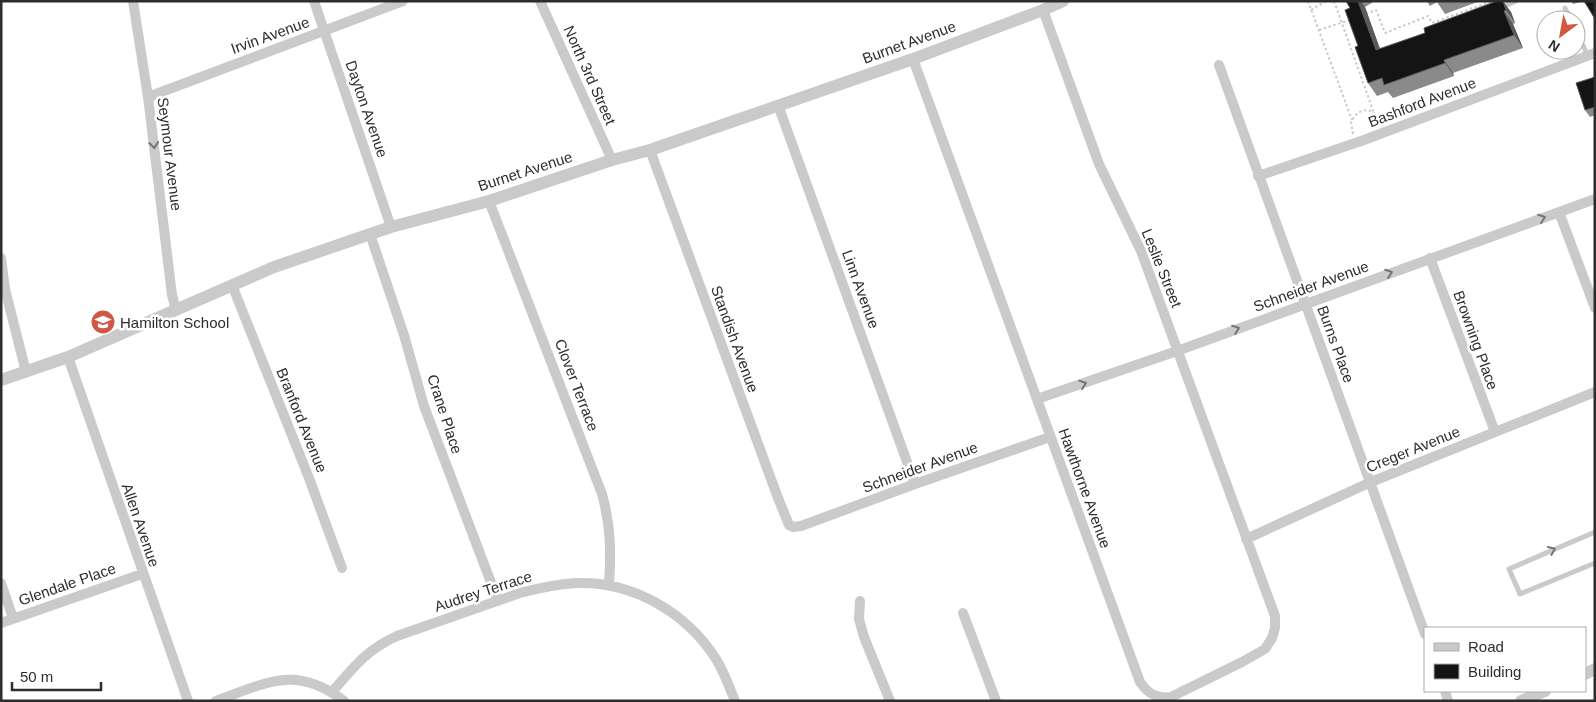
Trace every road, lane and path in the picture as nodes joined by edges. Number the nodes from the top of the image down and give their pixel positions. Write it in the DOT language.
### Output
graph roads {
  1 [pos="133,1"];
  2 [pos="314,1"];
  3 [pos="403,1"];
  4 [pos="540,1"];
  5 [pos="1063,1"];
  6 [pos="1308,1"];
  7 [pos="1326,1"];
  8 [pos="1334,1"];
  9 [pos="1492,1"];
  10 [pos="1516,1"];
  11 [pos="1043,10"];
  12 [pos="1312,10"];
  13 [pos="1490,12"];
  14 [pos="1359,16"];
  15 [pos="1351,19"];
  16 [pos="1342,22"];
  17 [pos="1319,30"];
  18 [pos="325,31"];
  19 [pos="1591,55"];
  20 [pos="913,59"];
  21 [pos="1219,65"];
  22 [pos="148,96"];
  23 [pos="778,105"];
  24 [pos="1374,113"];
  25 [pos="1352,120"];
  26 [pos="1385,133"];
  27 [pos="1357,143"];
  28 [pos="650,150"];
  29 [pos="612,160"];
  30 [pos="1258,176"];
  31 [pos="1595,199"];
  32 [pos="489,200"];
  33 [pos="1559,212"];
  34 [pos="391,227"];
  35 [pos="370,234"];
  36 [pos="1,258"];
  37 [pos="1430,258"];
  38 [pos="232,285"];
  39 [pos="1306,303"];
  40 [pos="1595,308"];
  41 [pos="176,310"];
  42 [pos="1177,351"];
  43 [pos="68,358"];
  44 [pos="26,372"];
  45 [pos="1,380"];
  46 [pos="1595,392"];
  47 [pos="1037,399"];
  48 [pos="1495,432"];
  49 [pos="1050,437"];
  50 [pos="1371,482"];
  51 [pos="915,484"];
  52 [pos="801,526"];
  53 [pos="1595,532"];
  54 [pos="1246,539"];
  55 [pos="1595,563"];
  56 [pos="342,568"];
  57 [pos="142,574"];
  58 [pos="1,583"];
  59 [pos="609,585"];
  60 [pos="498,601"];
  61 [pos="860,601"];
  62 [pos="963,613"];
  63 [pos="13,618"];
  64 [pos="1,623"];
  65 [pos="1424,631"];
  66 [pos="332,692"];
  67 [pos="1543,692"];
  68 [pos="188,701"];
  69 [pos="216,701"];
  70 [pos="344,701"];
  71 [pos="735,701"];
  72 [pos="890,701"];
  73 [pos="996,701"];
  74 [pos="1522,701"];
  1 -- 22 [label="street, Seymour Avenue"];
  2 -- 18 [label="street, Dayton Avenue"];
  3 -- 18 [label="street, Irvin Avenue"];
  4 -- 29 [label="street, North 3rd Street"];
  5 -- 11 [label="street, Burnet Avenue"];
  6 -- 12 [label="path"];
  7 -- 12 [label="path"];
  8 -- 16 [label="path"];
  9 -- 14 [label="path"];
  10 -- 13 [label="lane"];
  11 -- 20 [label="street, Burnet Avenue"];
  11 -- 42 [label="street, Leslie Street"];
  12 -- 17 [label="path"];
  15 -- 16 [label="path"];
  16 -- 17 [label="path"];
  16 -- 24 [label="path"];
  17 -- 25 [label="path"];
  18 -- 22 [label="street, Irvin Avenue"];
  18 -- 34 [label="street, Dayton Avenue"];
  19 -- 26 [label="street, Bashford Avenue"];
  20 -- 23 [label="street, Burnet Avenue"];
  20 -- 47 [label="street, Hawthorne Avenue"];
  21 -- 30 [label="street, Burns Place"];
  22 -- 41 [label="street, Seymour Avenue, one-way"];
  23 -- 28 [label="street, Burnet Avenue"];
  23 -- 51 [label="street, Linn Avenue"];
  24 -- 25 [label="path"];
  24 -- 26 [label="path"];
  25 -- 27 [label="path"];
  26 -- 27 [label="street, Bashford Avenue"];
  27 -- 30 [label="street, Bashford Avenue"];
  28 -- 29 [label="street, Burnet Avenue"];
  28 -- 52 [label="street, Standish Avenue"];
  29 -- 32 [label="street, Burnet Avenue"];
  30 -- 39 [label="street, Burns Place"];
  31 -- 33 [label="street, Schneider Avenue"];
  32 -- 34 [label="street, Burnet Avenue"];
  32 -- 59 [label="street, Clover Terrace"];
  37 -- 33 [label="street, Schneider Avenue, one-way"];
  33 -- 40 [label="street"];
  34 -- 35 [label="street, Burnet Avenue"];
  35 -- 38 [label="street, Burnet Avenue"];
  35 -- 60 [label="street, Crane Place"];
  36 -- 44 [label="street"];
  39 -- 37 [label="street, Schneider Avenue, one-way"];
  37 -- 48 [label="street, Browning Place"];
  38 -- 41 [label="street, Burnet Avenue"];
  38 -- 56 [label="street, Branford Avenue"];
  42 -- 39 [label="street, Schneider Avenue, one-way"];
  39 -- 50 [label="street, Burns Place"];
  41 -- 43 [label="street, Burnet Avenue"];
  47 -- 42 [label="street, Schneider Avenue, one-way"];
  42 -- 54 [label="street, Leslie Street"];
  43 -- 44 [label="street, Burnet Avenue"];
  43 -- 57 [label="street, Allen Avenue"];
  44 -- 45 [label="street, Burnet Avenue"];
  46 -- 48 [label="street, Creger Avenue"];
  47 -- 49 [label="street, Hawthorne Avenue"];
  48 -- 50 [label="street, Creger Avenue"];
  49 -- 51 [label="street, Schneider Avenue"];
  49 -- 54 [label="street, Hawthorne Avenue"];
  50 -- 54 [label="street, Creger Avenue"];
  50 -- 65 [label="street, Burns Place"];
  51 -- 52 [label="street, Schneider Avenue"];
  55 -- 53 [label="lane, one-way"];
  57 -- 63 [label="street, Glendale Place"];
  57 -- 68 [label="street, Allen Avenue"];
  58 -- 63 [label="street"];
  59 -- 60 [label="street, Audrey Terrace"];
  59 -- 71 [label="street, Audrey Terrace"];
  60 -- 66 [label="street, Audrey Terrace"];
  61 -- 72 [label="street"];
  62 -- 73 [label="street"];
  63 -- 64 [label="street, Glendale Place"];
  66 -- 69 [label="street"];
  66 -- 70 [label="street"];
  67 -- 74 [label="street"];
}
